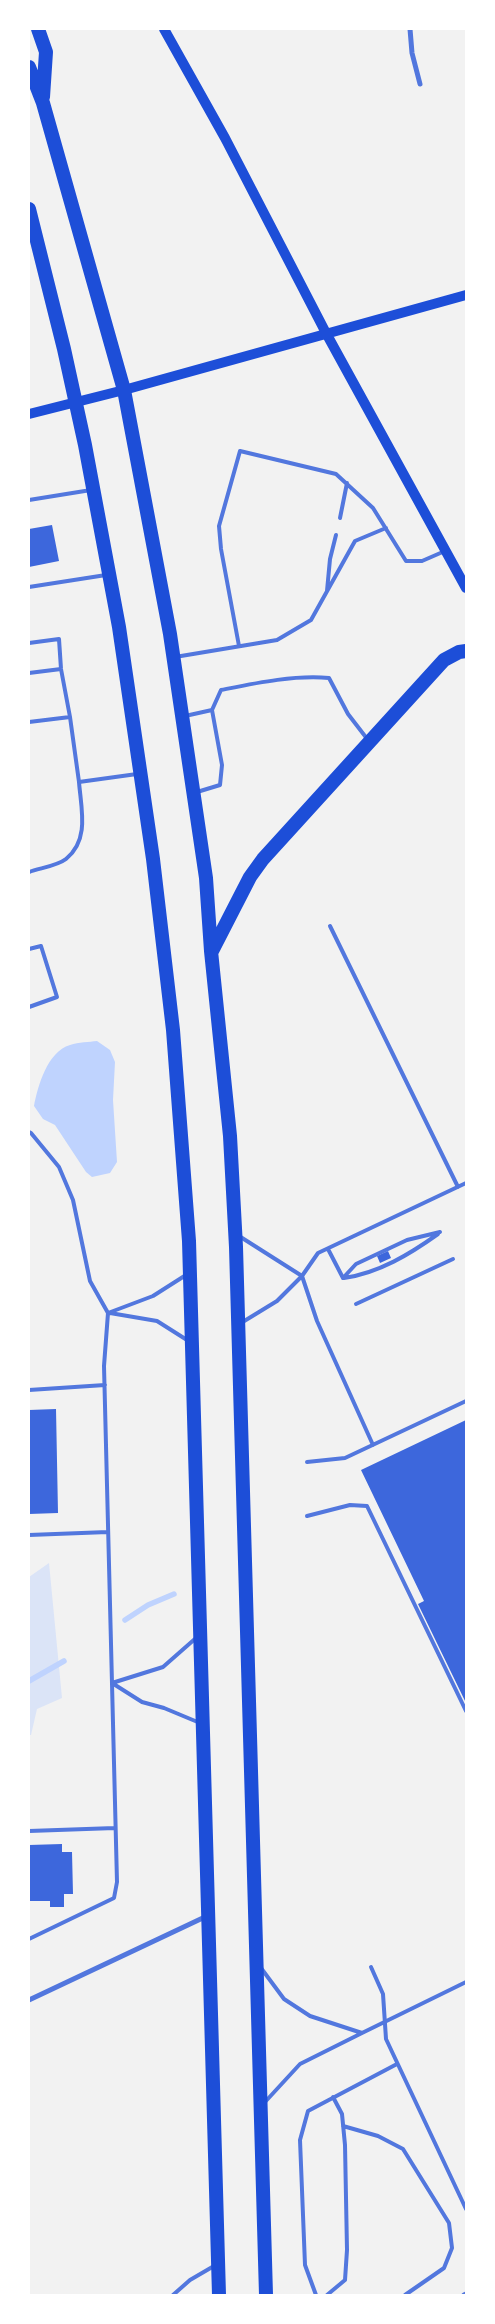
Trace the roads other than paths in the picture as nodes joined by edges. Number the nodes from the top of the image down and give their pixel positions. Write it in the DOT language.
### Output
graph roads {
  1 [pos="38,29"];
  2 [pos="164,29"];
  3 [pos="410,29"];
  4 [pos="29,67"];
  5 [pos="420,84"];
  6 [pos="43,102"];
  7 [pos="29,209"];
  8 [pos="466,294"];
  9 [pos="326,333"];
  10 [pos="124,390"];
  11 [pos="76,403"];
  12 [pos="29,414"];
  13 [pos="347,483"];
  14 [pos="93,490"];
  15 [pos="29,500"];
  16 [pos="340,518"];
  17 [pos="386,528"];
  18 [pos="336,535"];
  19 [pos="446,550"];
  20 [pos="109,574"];
  21 [pos="29,587"];
  22 [pos="466,588"];
  23 [pos="327,593"];
  24 [pos="29,644"];
  25 [pos="239,646"];
  26 [pos="466,651"];
  27 [pos="173,657"];
  28 [pos="60,669"];
  29 [pos="29,674"];
  30 [pos="212,710"];
  31 [pos="182,716"];
  32 [pos="70,717"];
  33 [pos="29,722"];
  34 [pos="370,742"];
  35 [pos="142,774"];
  36 [pos="79,782"];
  37 [pos="194,793"];
  38 [pos="29,872"];
  39 [pos="330,926"];
  40 [pos="29,949"];
  41 [pos="211,951"];
  42 [pos="29,1006"];
  43 [pos="29,1132"];
  44 [pos="466,1183"];
  45 [pos="458,1187"];
  46 [pos="236,1234"];
  47 [pos="328,1249"];
  48 [pos="453,1259"];
  49 [pos="190,1272"];
  50 [pos="302,1276"];
  51 [pos="343,1278"];
  52 [pos="356,1304"];
  53 [pos="108,1313"];
  54 [pos="239,1324"];
  55 [pos="191,1342"];
  56 [pos="105,1385"];
  57 [pos="29,1390"];
  58 [pos="466,1401"];
  59 [pos="373,1445"];
  60 [pos="307,1462"];
  61 [pos="307,1516"];
  62 [pos="108,1532"];
  63 [pos="29,1535"];
  64 [pos="200,1635"];
  65 [pos="112,1683"];
  66 [pos="466,1711"];
  67 [pos="202,1724"];
  68 [pos="115,1828"];
  69 [pos="29,1832"];
  70 [pos="208,1915"];
  71 [pos="29,1939"];
  72 [pos="256,1960"];
  73 [pos="371,1967"];
  74 [pos="466,1982"];
  75 [pos="29,2000"];
  76 [pos="385,2022"];
  77 [pos="362,2033"];
  78 [pos="397,2064"];
  79 [pos="333,2097"];
  80 [pos="260,2108"];
  81 [pos="343,2126"];
  82 [pos="466,2209"];
  83 [pos="218,2263"];
  84 [pos="173,2295"];
  85 [pos="219,2295"];
  86 [pos="266,2295"];
  87 [pos="316,2295"];
  88 [pos="327,2295"];
  89 [pos="405,2295"];
  1 -- 6 [label="highway"];
  2 -- 9 [label="main road"];
  3 -- 5 [label="street"];
  4 -- 6 [label="highway"];
  6 -- 10 [label="highway"];
  7 -- 11 [label="highway"];
  8 -- 9 [label="main road"];
  9 -- 10 [label="main road"];
  9 -- 19 [label="main road"];
  10 -- 11 [label="main road"];
  10 -- 27 [label="highway"];
  11 -- 12 [label="main road"];
  11 -- 14 [label="highway"];
  13 -- 16 [label="lane"];
  13 -- 17 [label="lane"];
  13 -- 25 [label="lane"];
  14 -- 15 [label="lane"];
  14 -- 20 [label="highway"];
  17 -- 19 [label="lane"];
  17 -- 23 [label="lane"];
  18 -- 23 [label="lane"];
  19 -- 22 [label="main road"];
  20 -- 21 [label="lane"];
  20 -- 35 [label="highway"];
  23 -- 25 [label="lane"];
  24 -- 28 [label="lane"];
  25 -- 27 [label="lane"];
  26 -- 34 [label="highway"];
  27 -- 31 [label="highway"];
  28 -- 29 [label="lane"];
  28 -- 32 [label="lane"];
  30 -- 31 [label="lane"];
  30 -- 34 [label="lane"];
  30 -- 37 [label="lane"];
  31 -- 37 [label="highway"];
  32 -- 33 [label="lane"];
  32 -- 36 [label="lane"];
  34 -- 41 [label="highway"];
  35 -- 36 [label="lane"];
  35 -- 49 [label="highway"];
  36 -- 38 [label="lane"];
  37 -- 41 [label="highway"];
  39 -- 45 [label="lane"];
  40 -- 42 [label="lane"];
  41 -- 46 [label="highway"];
  43 -- 53 [label="lane"];
  44 -- 45 [label="lane"];
  45 -- 47 [label="lane"];
  46 -- 50 [label="lane"];
  46 -- 54 [label="highway"];
  47 -- 50 [label="lane"];
  47 -- 51 [label="lane"];
  48 -- 52 [label="lane"];
  49 -- 53 [label="lane"];
  49 -- 55 [label="highway"];
  50 -- 54 [label="lane"];
  50 -- 59 [label="lane"];
  51 -- 51 [label="lane"];
  53 -- 55 [label="lane"];
  53 -- 56 [label="lane"];
  54 -- 72 [label="highway"];
  55 -- 64 [label="highway"];
  56 -- 57 [label="lane"];
  56 -- 62 [label="lane"];
  58 -- 59 [label="lane"];
  59 -- 60 [label="lane"];
  61 -- 66 [label="lane"];
  62 -- 63 [label="lane"];
  62 -- 65 [label="lane"];
  64 -- 65 [label="lane"];
  64 -- 67 [label="highway"];
  65 -- 67 [label="lane"];
  65 -- 68 [label="lane"];
  67 -- 70 [label="highway"];
  68 -- 69 [label="lane"];
  68 -- 71 [label="lane"];
  70 -- 75 [label="street"];
  70 -- 83 [label="highway"];
  72 -- 77 [label="lane"];
  72 -- 80 [label="highway"];
  73 -- 76 [label="lane"];
  74 -- 76 [label="lane"];
  76 -- 77 [label="lane"];
  76 -- 78 [label="lane"];
  77 -- 80 [label="lane"];
  78 -- 79 [label="lane"];
  78 -- 82 [label="lane"];
  79 -- 81 [label="lane"];
  79 -- 87 [label="lane"];
  80 -- 86 [label="highway"];
  81 -- 88 [label="lane"];
  81 -- 89 [label="lane"];
  83 -- 84 [label="lane"];
  83 -- 85 [label="highway"];
}
